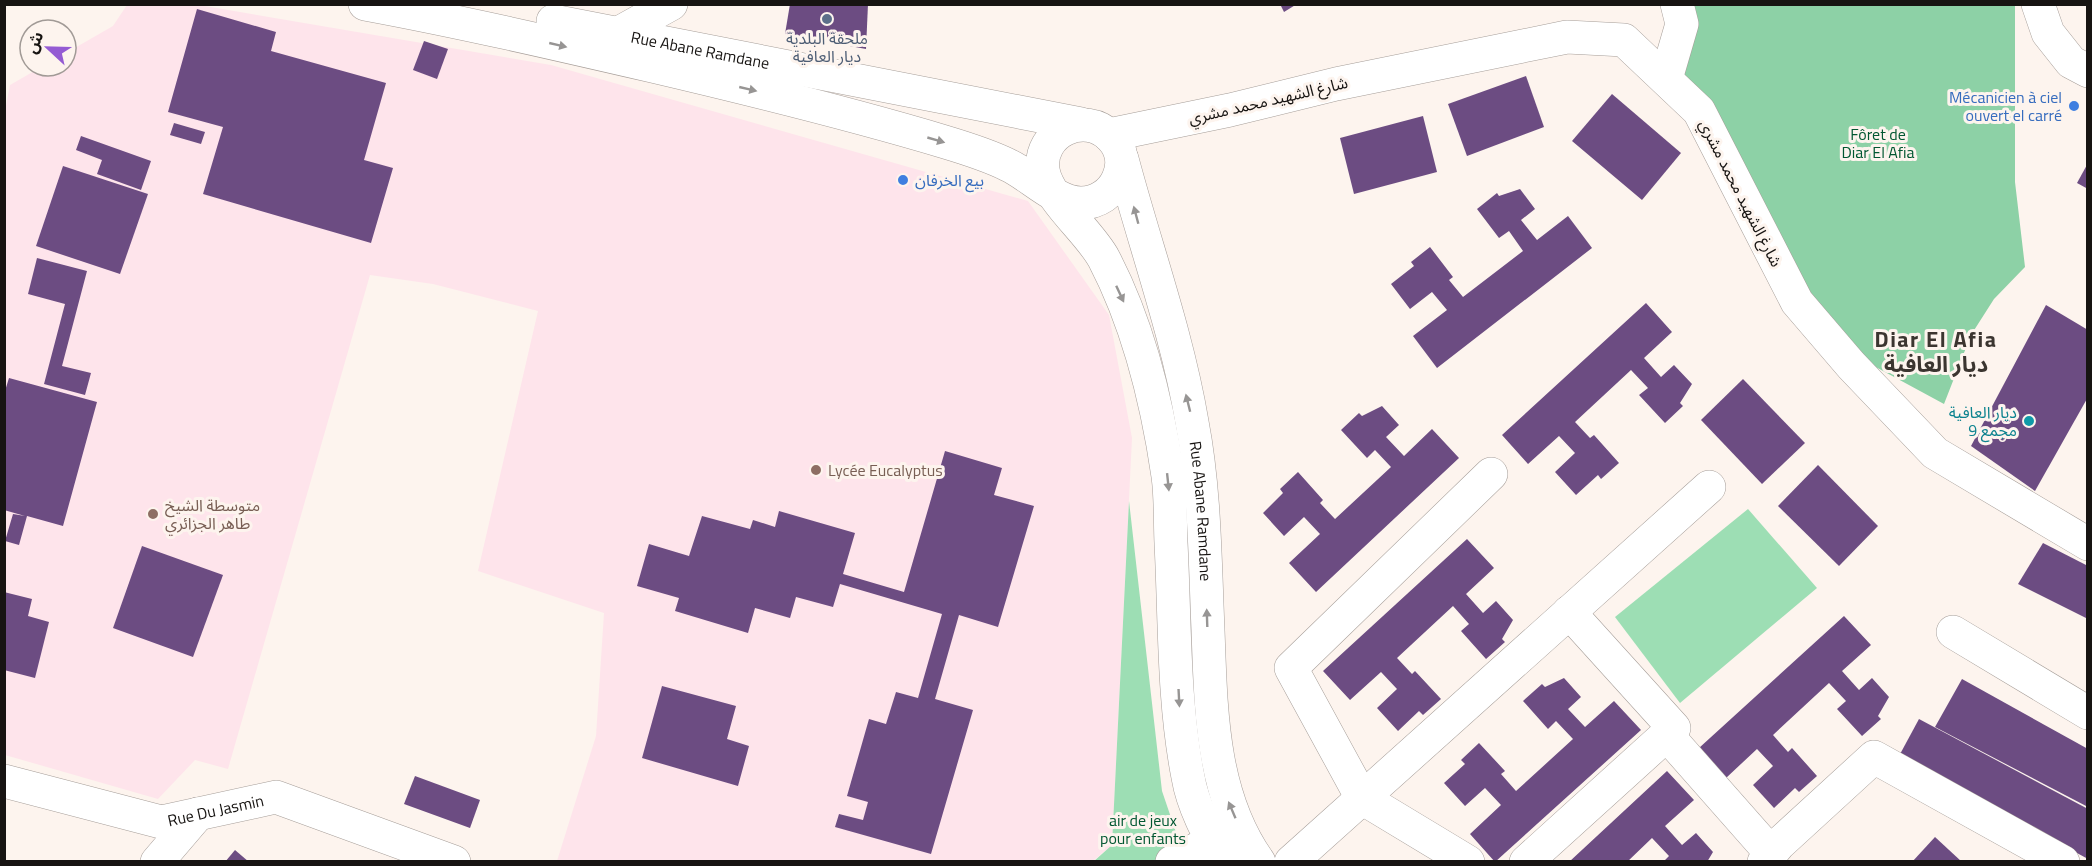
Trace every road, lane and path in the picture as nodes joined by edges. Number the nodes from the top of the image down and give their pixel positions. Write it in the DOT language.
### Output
graph roads {
  1 [pos="365,4"];
  2 [pos="671,4"];
  3 [pos="1677,4"];
  4 [pos="2038,4"];
  5 [pos="537,12"];
  6 [pos="460,22"];
  7 [pos="617,34"];
  8 [pos="2082,61"];
  9 [pos="1666,79"];
  10 [pos="1104,139"];
  11 [pos="1054,193"];
  12 [pos="1491,474"];
  13 [pos="1709,486"];
  14 [pos="2088,544"];
  15 [pos="1569,612"];
  16 [pos="1953,632"];
  17 [pos="2088,712"];
  18 [pos="1666,734"];
  19 [pos="4,781"];
  20 [pos="1362,798"];
  21 [pos="198,814"];
  22 [pos="1218,851"];
  23 [pos="1778,855"];
  24 [pos="157,861"];
  25 [pos="454,861"];
  26 [pos="1172,861"];
  27 [pos="1259,861"];
  28 [pos="1291,861"];
  29 [pos="1468,861"];
  30 [pos="1526,861"];
  31 [pos="2063,861"];
  1 -- 6 [label="street"];
  2 -- 7 [label="street"];
  3 -- 9 [label="street"];
  4 -- 8 [label="street"];
  5 -- 6 [label="street, Rue Abane Ramdane"];
  5 -- 7 [label="street, Rue Abane Ramdane"];
  6 -- 11 [label="street, one-way"];
  7 -- 10 [label="street, Rue Abane Ramdane"];
  9 -- 10 [label="street, شارغ الشهيد محمد مشري"];
  9 -- 14 [label="street, شارغ الشهيد محمد مشري"];
  10 -- 11 [label="street"];
  10 -- 11 [label="street"];
  27 -- 10 [label="street, Rue Abane Ramdane, one-way"];
  11 -- 22 [label="street, one-way"];
  12 -- 20 [label="street"];
  13 -- 15 [label="street"];
  15 -- 18 [label="street"];
  15 -- 20 [label="street"];
  16 -- 17 [label="street"];
  18 -- 23 [label="street"];
  18 -- 30 [label="street"];
  19 -- 21 [label="street, Rue Du Jasmin"];
  20 -- 28 [label="street"];
  20 -- 29 [label="street"];
  21 -- 24 [label="street"];
  21 -- 25 [label="street, Rue Du Jasmin"];
  22 -- 26 [label="street"];
  23 -- 31 [label="street"];
}
